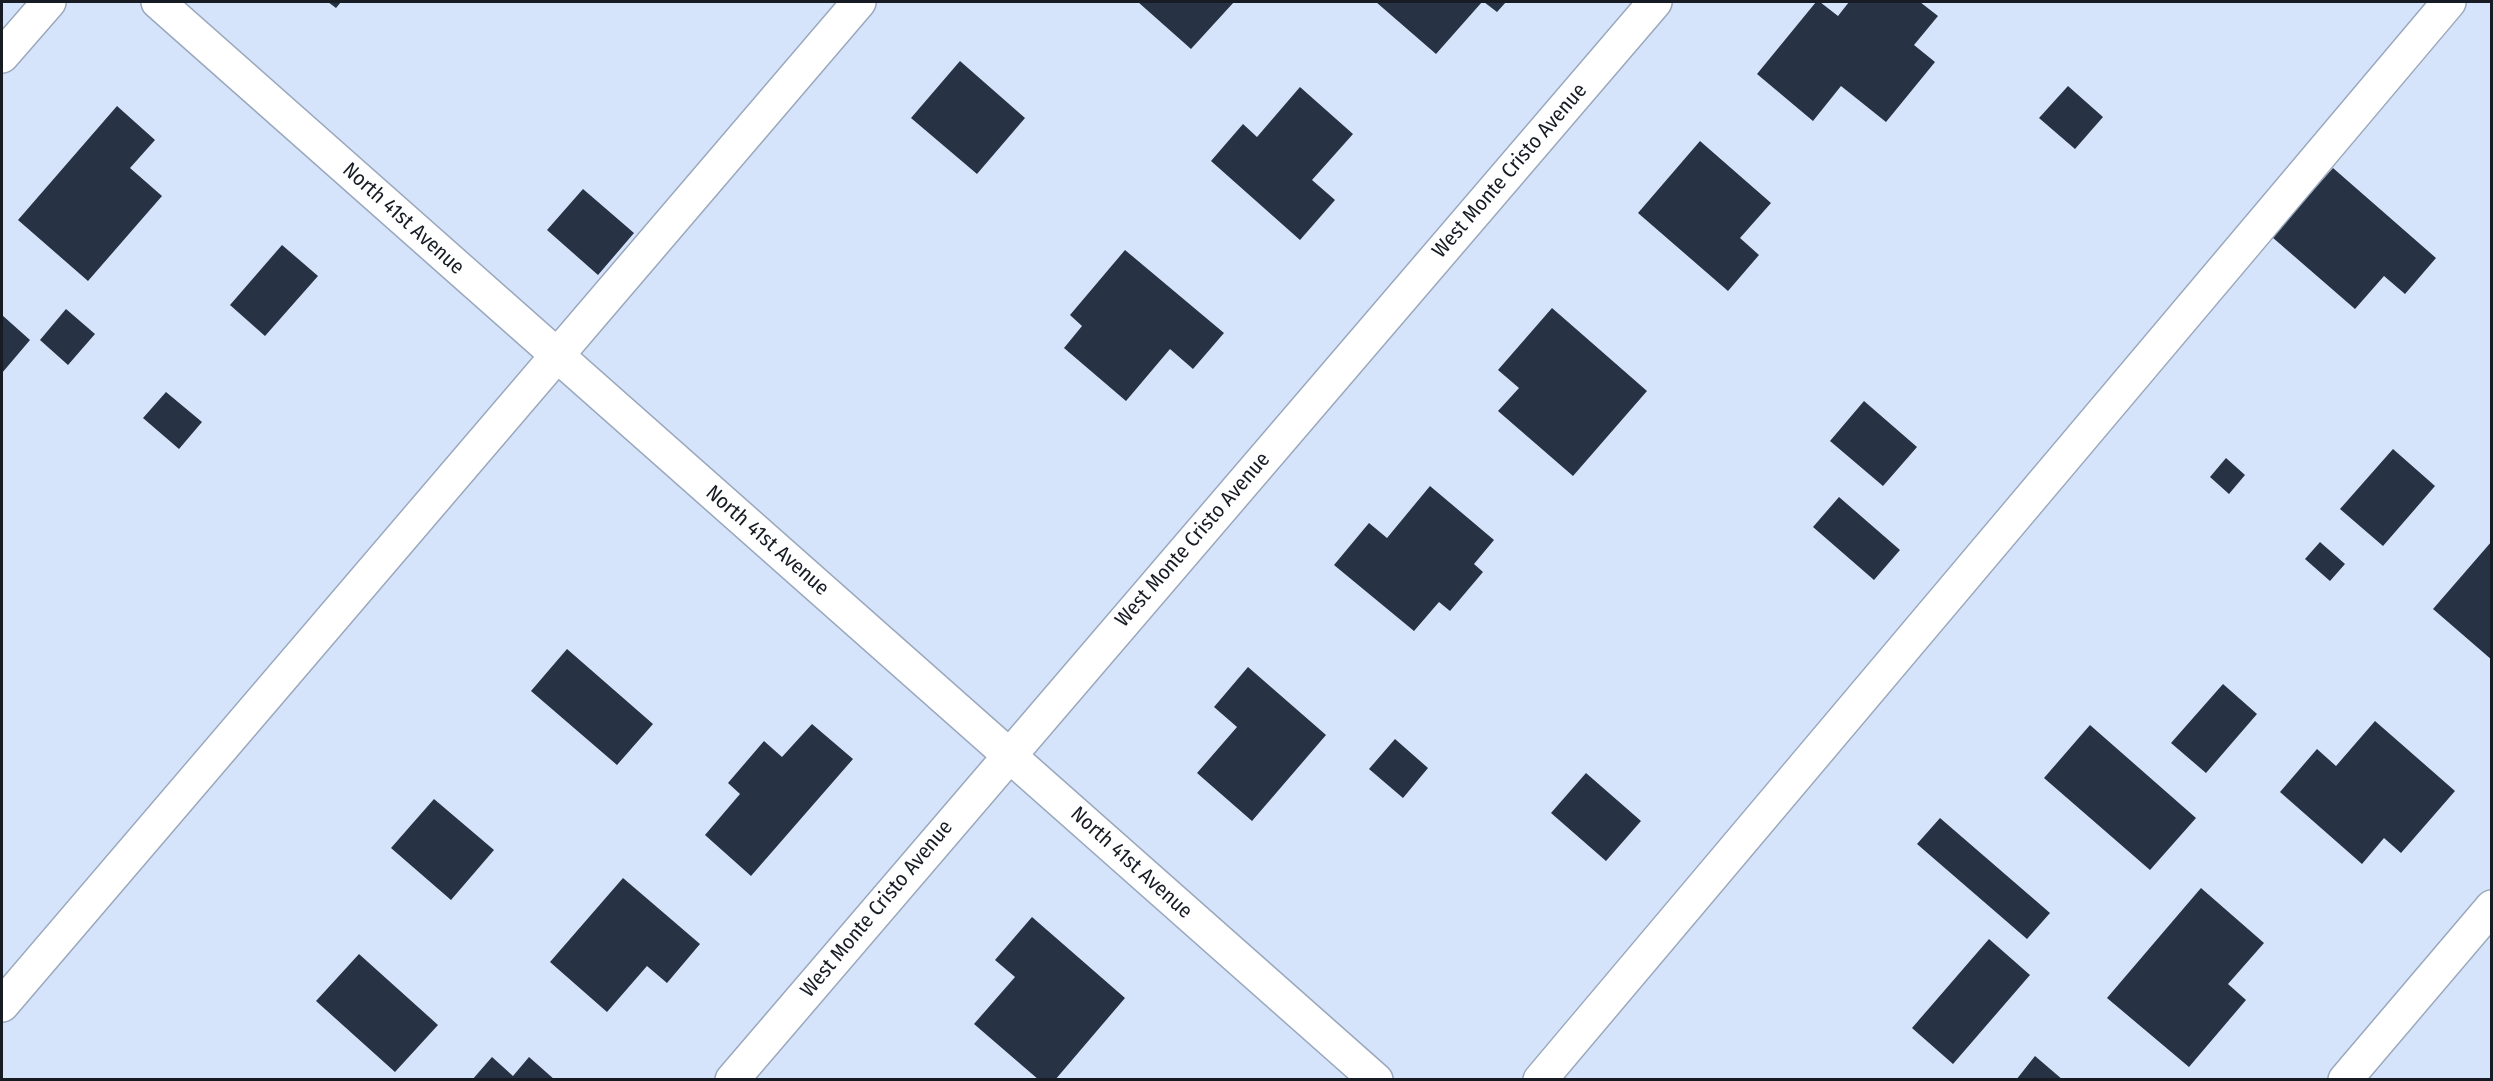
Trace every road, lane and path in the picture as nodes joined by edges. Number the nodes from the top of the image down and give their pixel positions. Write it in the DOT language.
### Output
graph roads {
  1 [pos="49,2"];
  2 [pos="158,2"];
  3 [pos="859,2"];
  4 [pos="1655,2"];
  5 [pos="2449,2"];
  6 [pos="2,56"];
  7 [pos="556,355"];
  8 [pos="1009,754"];
  9 [pos="2492,907"];
  10 [pos="2,1005"];
  11 [pos="732,1080"];
  12 [pos="1376,1080"];
  13 [pos="1540,1080"];
  14 [pos="2345,1080"];
  1 -- 6 [label="street"];
  2 -- 7 [label="street, North 41st Avenue"];
  3 -- 7 [label="street"];
  4 -- 8 [label="street, West Monte Cristo Avenue"];
  5 -- 13 [label="street"];
  7 -- 8 [label="street, North 41st Avenue"];
  7 -- 10 [label="street"];
  8 -- 11 [label="street, West Monte Cristo Avenue"];
  8 -- 12 [label="street, North 41st Avenue"];
  9 -- 14 [label="street"];
}
